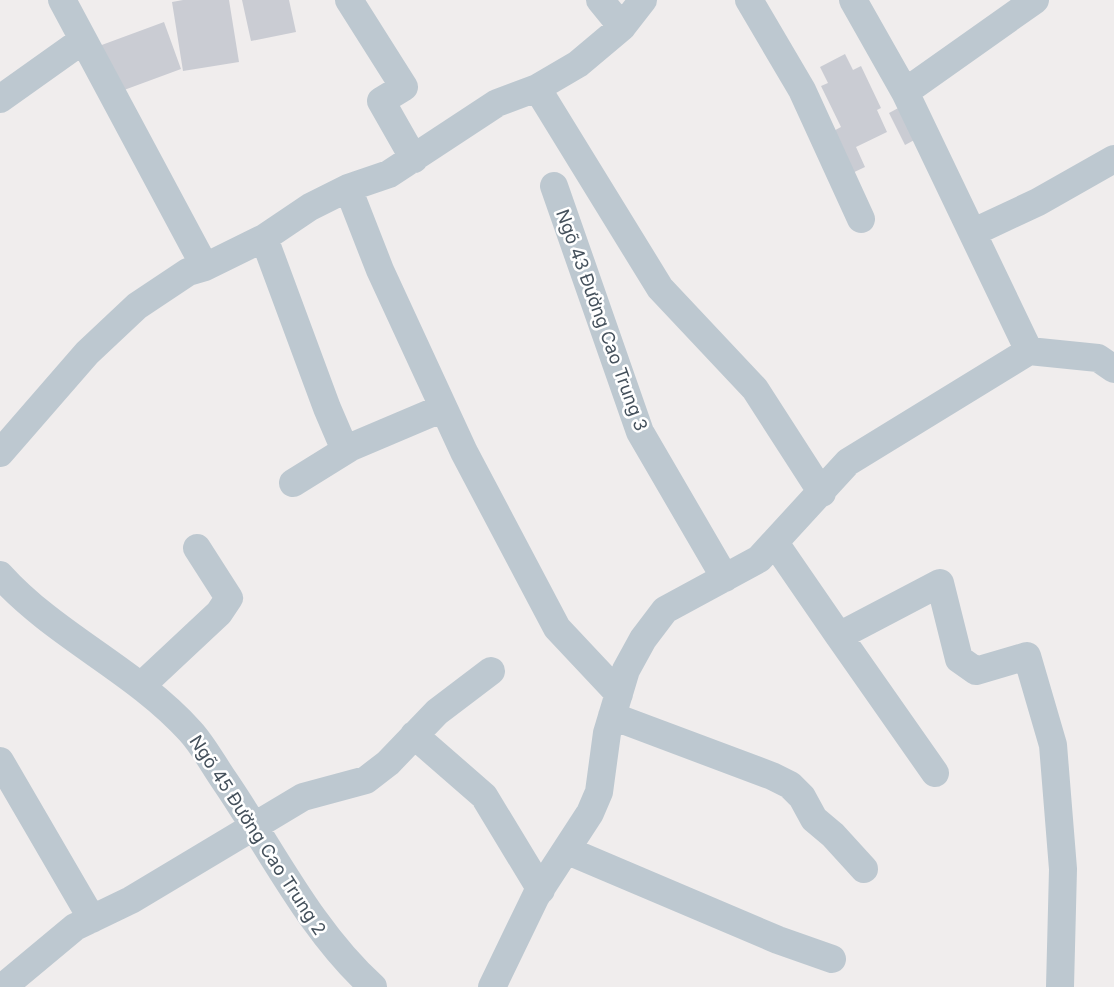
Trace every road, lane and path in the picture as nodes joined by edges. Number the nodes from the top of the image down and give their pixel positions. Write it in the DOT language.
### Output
graph roads {
  1 [pos="62,0"];
  2 [pos="349,0"];
  3 [pos="600,0"];
  4 [pos="643,0"];
  5 [pos="749,0"];
  6 [pos="853,0"];
  7 [pos="1035,0"];
  8 [pos="622,27"];
  9 [pos="83,40"];
  10 [pos="537,88"];
  11 [pos="905,92"];
  12 [pos="0,99"];
  13 [pos="414,159"];
  14 [pos="1111,167"];
  15 [pos="554,186"];
  16 [pos="348,188"];
  17 [pos="861,219"];
  18 [pos="974,232"];
  19 [pos="264,238"];
  20 [pos="205,267"];
  21 [pos="1029,351"];
  22 [pos="1109,360"];
  23 [pos="443,408"];
  24 [pos="345,450"];
  25 [pos="0,453"];
  26 [pos="293,483"];
  27 [pos="822,493"];
  28 [pos="775,543"];
  29 [pos="197,548"];
  30 [pos="0,575"];
  31 [pos="725,578"];
  32 [pos="839,636"];
  33 [pos="491,671"];
  34 [pos="141,686"];
  35 [pos="615,705"];
  36 [pos="414,735"];
  37 [pos="5,769"];
  38 [pos="935,773"];
  39 [pos="255,825"];
  40 [pos="566,850"];
  41 [pos="864,869"];
  42 [pos="541,890"];
  43 [pos="92,919"];
  44 [pos="832,959"];
  45 [pos="499,986"];
  46 [pos="3,987"];
  47 [pos="373,987"];
  48 [pos="1060,987"];
  1 -- 9 [label="street"];
  2 -- 13 [label="street"];
  3 -- 8 [label="street"];
  4 -- 8 [label="street"];
  5 -- 17 [label="street"];
  6 -- 11 [label="street"];
  7 -- 11 [label="street"];
  8 -- 10 [label="street"];
  9 -- 12 [label="street"];
  9 -- 20 [label="street"];
  10 -- 13 [label="street"];
  10 -- 27 [label="street"];
  11 -- 18 [label="street"];
  13 -- 16 [label="street"];
  14 -- 18 [label="street"];
  15 -- 31 [label="street, Ngõ 43 Đường Cao Trung 3"];
  16 -- 19 [label="street"];
  16 -- 23 [label="street"];
  18 -- 21 [label="street"];
  19 -- 20 [label="street"];
  19 -- 24 [label="street"];
  20 -- 25 [label="street"];
  21 -- 22 [label="street"];
  21 -- 27 [label="street"];
  23 -- 24 [label="street"];
  23 -- 35 [label="street"];
  24 -- 26 [label="street"];
  27 -- 28 [label="street"];
  28 -- 31 [label="street"];
  28 -- 32 [label="street"];
  29 -- 34 [label="street"];
  30 -- 34 [label="street, Ngõ 45 Đường Cao Trung 2"];
  31 -- 35 [label="street"];
  32 -- 38 [label="street"];
  32 -- 48 [label="street"];
  33 -- 36 [label="street"];
  34 -- 39 [label="street, Ngõ 45 Đường Cao Trung 2"];
  35 -- 40 [label="street"];
  35 -- 41 [label="street"];
  36 -- 39 [label="street"];
  36 -- 42 [label="street"];
  37 -- 43 [label="street"];
  39 -- 43 [label="street"];
  39 -- 47 [label="street, Ngõ 45 Đường Cao Trung 2"];
  40 -- 42 [label="street"];
  40 -- 44 [label="street"];
  42 -- 45 [label="street"];
  43 -- 46 [label="street"];
}
